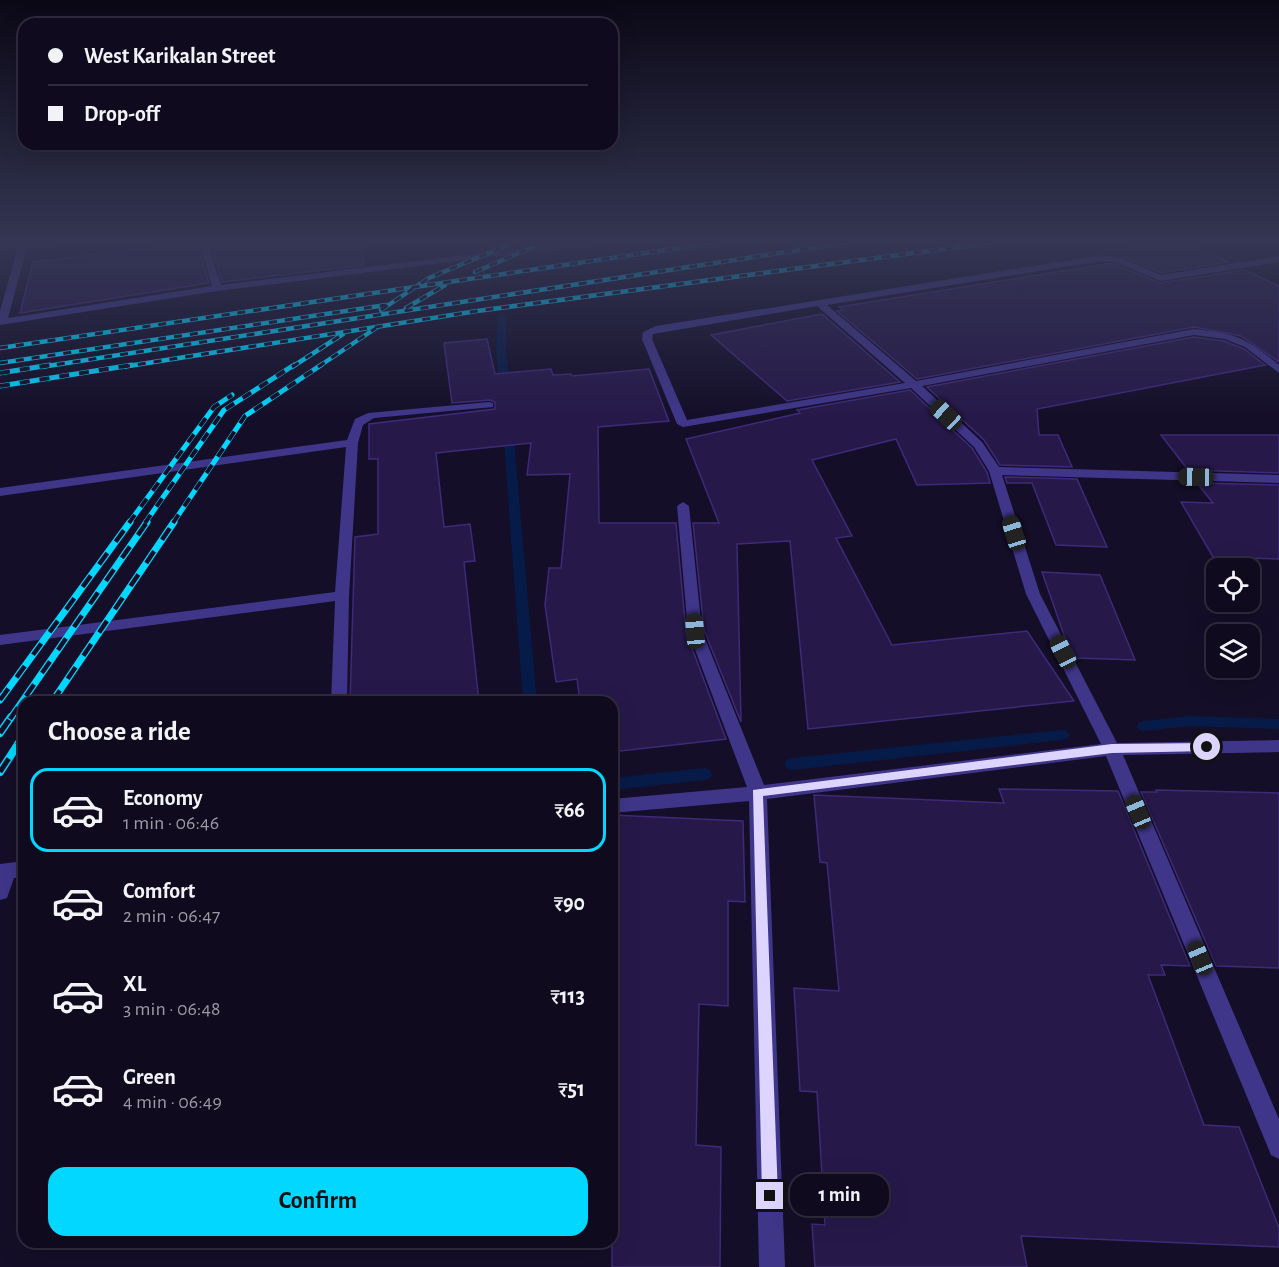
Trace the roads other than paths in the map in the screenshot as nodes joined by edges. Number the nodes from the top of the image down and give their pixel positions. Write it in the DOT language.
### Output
graph roads {
  1 [pos="7,300"];
  2 [pos="138,300"];
  3 [pos="844,300"];
  4 [pos="820,304"];
  5 [pos="1,321"];
  6 [pos="1279,370"];
  7 [pos="914,385"];
  8 [pos="489,405"];
  9 [pos="352,443"];
  10 [pos="995,471"];
  11 [pos="1279,479"];
  12 [pos="0,492"];
  13 [pos="684,506"];
  14 [pos="342,596"];
  15 [pos="0,640"];
  16 [pos="339,696"];
  17 [pos="1279,746"];
  18 [pos="1112,748"];
  19 [pos="758,793"];
  20 [pos="618,806"];
  21 [pos="10,871"];
  22 [pos="0,892"];
  23 [pos="1279,1147"];
  24 [pos="772,1267"];
  1 -- 5 [label="street"];
  2 -- 5 [label="street"];
  3 -- 4 [label="street"];
  4 -- 7 [label="street"];
  4 -- 7 [label="street"];
  6 -- 7 [label="street"];
  7 -- 10 [label="street"];
  8 -- 9 [label="street"];
  9 -- 12 [label="street"];
  9 -- 14 [label="street"];
  10 -- 11 [label="street"];
  10 -- 18 [label="street"];
  13 -- 19 [label="street"];
  14 -- 15 [label="street"];
  14 -- 16 [label="street"];
  17 -- 18 [label="street"];
  18 -- 19 [label="street"];
  18 -- 23 [label="street"];
  19 -- 20 [label="street"];
  19 -- 24 [label="street"];
  21 -- 22 [label="street"];
}
